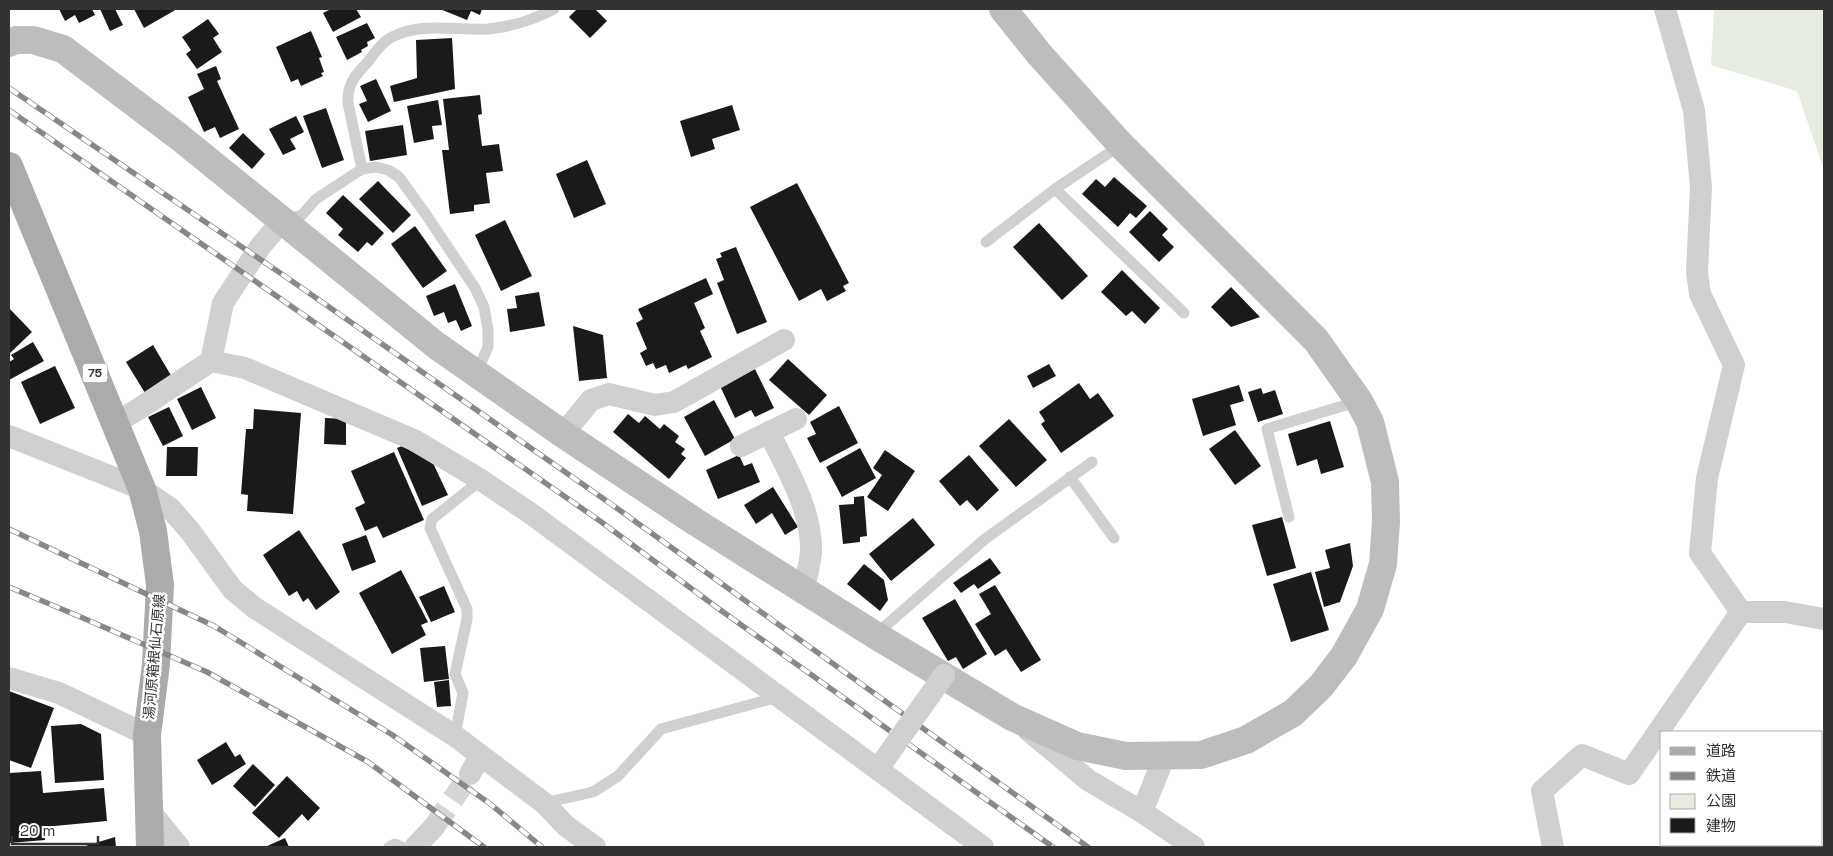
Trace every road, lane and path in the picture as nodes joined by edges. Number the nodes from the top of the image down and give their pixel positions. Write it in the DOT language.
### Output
graph roads {
  1 [pos="554,9"];
  2 [pos="1003,9"];
  3 [pos="1665,9"];
  4 [pos="9,43"];
  5 [pos="1121,145"];
  6 [pos="9,166"];
  7 [pos="362,169"];
  8 [pos="1056,189"];
  9 [pos="282,221"];
  10 [pos="986,242"];
  11 [pos="1184,313"];
  12 [pos="784,340"];
  13 [pos="211,361"];
  14 [pos="476,374"];
  15 [pos="1359,401"];
  16 [pos="796,419"];
  17 [pos="115,423"];
  18 [pos="769,432"];
  19 [pos="563,434"];
  20 [pos="9,436"];
  21 [pos="741,446"];
  22 [pos="1092,462"];
  23 [pos="1070,477"];
  24 [pos="481,480"];
  25 [pos="142,489"];
  26 [pos="1289,517"];
  27 [pos="1114,538"];
  28 [pos="804,590"];
  29 [pos="1741,612"];
  30 [pos="1824,618"];
  31 [pos="875,635"];
  32 [pos="944,675"];
  33 [pos="9,678"];
  34 [pos="780,696"];
  35 [pos="1012,717"];
  36 [pos="147,735"];
  37 [pos="455,736"];
  38 [pos="1165,756"];
  39 [pos="878,769"];
  40 [pos="544,803"];
  41 [pos="149,810"];
  42 [pos="1142,812"];
  43 [pos="434,826"];
  44 [pos="150,847"];
  45 [pos="179,847"];
  46 [pos="389,847"];
  47 [pos="402,847"];
  48 [pos="415,847"];
  49 [pos="594,847"];
  50 [pos="983,847"];
  51 [pos="1194,847"];
  52 [pos="1553,847"];
  1 -- 7 [label="lane"];
  2 -- 5 [label="street"];
  3 -- 29 [label="street"];
  4 -- 9 [label="street"];
  5 -- 8 [label="lane"];
  5 -- 15 [label="street"];
  6 -- 17 [label="main road, 湯河原箱根仙石原線 / 75"];
  7 -- 9 [label="lane"];
  7 -- 14 [label="lane"];
  8 -- 10 [label="lane"];
  8 -- 11 [label="lane"];
  9 -- 13 [label="street"];
  9 -- 14 [label="street"];
  12 -- 19 [label="street"];
  13 -- 17 [label="street"];
  13 -- 24 [label="street"];
  14 -- 19 [label="street"];
  15 -- 26 [label="lane"];
  15 -- 38 [label="street"];
  16 -- 18 [label="street"];
  17 -- 25 [label="main road, 湯河原箱根仙石原線 / 75"];
  18 -- 21 [label="street"];
  18 -- 28 [label="street"];
  19 -- 28 [label="street"];
  20 -- 25 [label="street"];
  22 -- 23 [label="lane"];
  23 -- 27 [label="lane"];
  23 -- 31 [label="lane"];
  24 -- 34 [label="street"];
  24 -- 37 [label="lane"];
  25 -- 36 [label="main road, 湯河原箱根仙石原線 / 75"];
  25 -- 37 [label="street"];
  28 -- 31 [label="street"];
  29 -- 30 [label="street"];
  29 -- 52 [label="street"];
  31 -- 32 [label="street"];
  32 -- 35 [label="street"];
  32 -- 39 [label="street, bridge"];
  33 -- 36 [label="street"];
  34 -- 39 [label="street"];
  34 -- 40 [label="lane"];
  35 -- 38 [label="street"];
  35 -- 42 [label="street"];
  36 -- 41 [label="main road, 湯河原箱根仙石原線 / 75"];
  37 -- 40 [label="street"];
  38 -- 42 [label="street"];
  39 -- 50 [label="street"];
  40 -- 49 [label="street"];
  41 -- 44 [label="main road, 湯河原箱根仙石原線 / 75"];
  41 -- 45 [label="street"];
  42 -- 51 [label="street"];
  43 -- 48 [label="street"];
  46 -- 47 [label="lane"];
}
